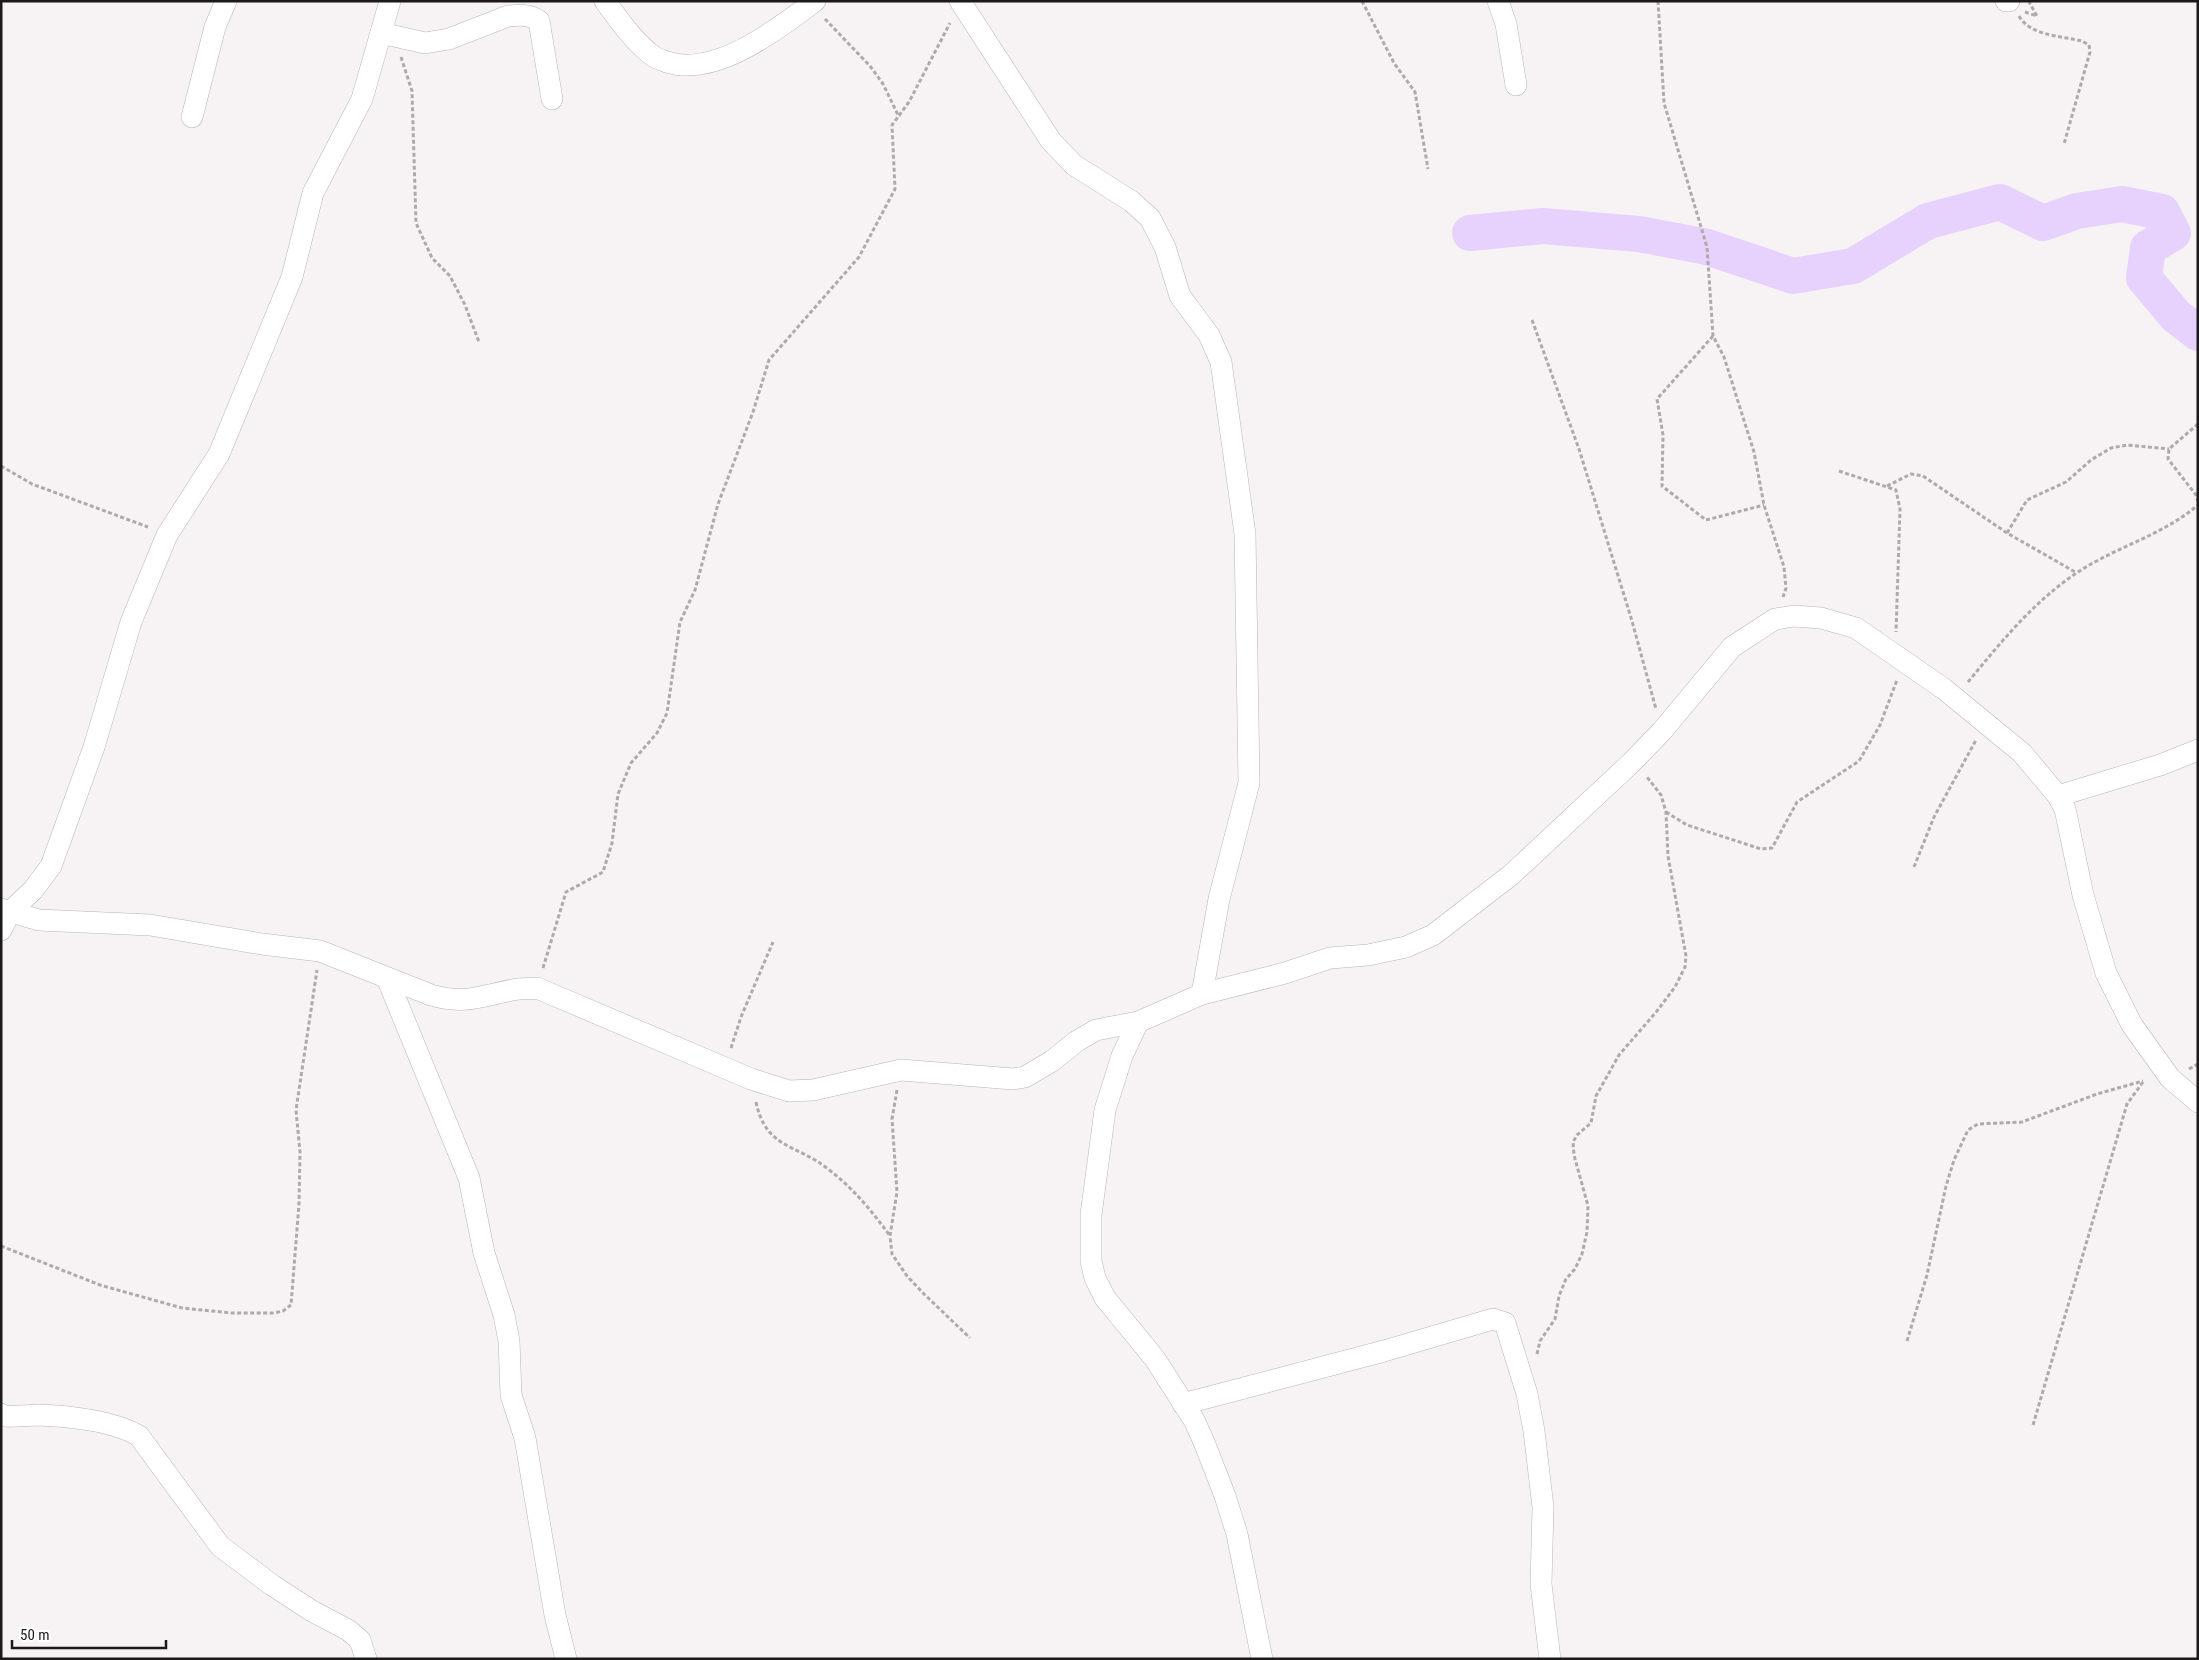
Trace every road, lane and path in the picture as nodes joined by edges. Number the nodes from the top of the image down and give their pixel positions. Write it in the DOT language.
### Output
graph roads {
  1 [pos="226,1"];
  2 [pos="390,1"];
  3 [pos="604,1"];
  4 [pos="1362,1"];
  5 [pos="1498,1"];
  6 [pos="1658,1"];
  7 [pos="2029,1"];
  8 [pos="960,2"];
  9 [pos="813,3"];
  10 [pos="388,35"];
  11 [pos="1516,85"];
  12 [pos="552,99"];
  13 [pos="192,117"];
  14 [pos="900,117"];
  15 [pos="2064,144"];
  16 [pos="1428,168"];
  17 [pos="1532,320"];
  18 [pos="1713,336"];
  19 [pos="479,342"];
  20 [pos="2198,424"];
  21 [pos="2169,449"];
  22 [pos="1,466"];
  23 [pos="1839,471"];
  24 [pos="1887,486"];
  25 [pos="2198,504"];
  26 [pos="1764,505"];
  27 [pos="2007,532"];
  28 [pos="167,534"];
  29 [pos="2077,573"];
  30 [pos="1775,619"];
  31 [pos="1900,658"];
  32 [pos="1955,698"];
  33 [pos="1985,724"];
  34 [pos="1662,731"];
  35 [pos="2198,750"];
  36 [pos="1624,770"];
  37 [pos="2058,796"];
  38 [pos="1666,812"];
  39 [pos="1914,867"];
  40 [pos="4,917"];
  41 [pos="773,942"];
  42 [pos="320,952"];
  43 [pos="387,978"];
  44 [pos="537,988"];
  45 [pos="1202,994"];
  46 [pos="1138,1022"];
  47 [pos="2162,1067"];
  48 [pos="724,1068"];
  49 [pos="901,1070"];
  50 [pos="751,1079"];
  51 [pos="2143,1081"];
  52 [pos="2198,1102"];
  53 [pos="890,1236"];
  54 [pos="1,1246"];
  55 [pos="970,1338"];
  56 [pos="1907,1341"];
  57 [pos="1536,1358"];
  58 [pos="1183,1404"];
  59 [pos="1,1414"];
  60 [pos="2032,1425"];
  61 [pos="366,1659"];
  62 [pos="566,1659"];
  63 [pos="1262,1659"];
  64 [pos="1550,1659"];
  1 -- 13 [label="street"];
  2 -- 10 [label="street"];
  3 -- 9 [label="street"];
  4 -- 16 [label="path"];
  5 -- 11 [label="street"];
  6 -- 18 [label="path"];
  7 -- 15 [label="path"];
  8 -- 14 [label="path"];
  8 -- 45 [label="street"];
  9 -- 14 [label="path"];
  10 -- 12 [label="street"];
  10 -- 19 [label="path"];
  10 -- 28 [label="street"];
  14 -- 44 [label="path"];
  17 -- 34 [label="path"];
  18 -- 26 [label="path"];
  18 -- 26 [label="path"];
  20 -- 21 [label="path"];
  21 -- 25 [label="path"];
  21 -- 27 [label="path"];
  22 -- 28 [label="path"];
  23 -- 24 [label="path"];
  24 -- 27 [label="path"];
  24 -- 31 [label="path"];
  25 -- 29 [label="path"];
  26 -- 30 [label="path"];
  27 -- 29 [label="path"];
  28 -- 40 [label="street"];
  29 -- 32 [label="path"];
  30 -- 31 [label="street"];
  30 -- 34 [label="street"];
  31 -- 32 [label="street"];
  31 -- 38 [label="path"];
  32 -- 33 [label="street"];
  33 -- 37 [label="street"];
  33 -- 39 [label="path"];
  34 -- 36 [label="street"];
  35 -- 37 [label="street"];
  36 -- 38 [label="path"];
  36 -- 45 [label="street"];
  37 -- 47 [label="street"];
  38 -- 57 [label="path"];
  40 -- 42 [label="street"];
  41 -- 48 [label="path"];
  42 -- 43 [label="street"];
  42 -- 54 [label="path"];
  43 -- 44 [label="street"];
  43 -- 62 [label="street"];
  44 -- 48 [label="street"];
  45 -- 46 [label="street"];
  46 -- 49 [label="street"];
  46 -- 58 [label="street"];
  47 -- 51 [label="path"];
  47 -- 52 [label="street"];
  48 -- 50 [label="street"];
  49 -- 50 [label="street"];
  49 -- 53 [label="path"];
  50 -- 53 [label="path"];
  51 -- 56 [label="path"];
  51 -- 60 [label="path"];
  53 -- 55 [label="path"];
  58 -- 63 [label="street"];
  58 -- 64 [label="street"];
  59 -- 61 [label="street"];
}
